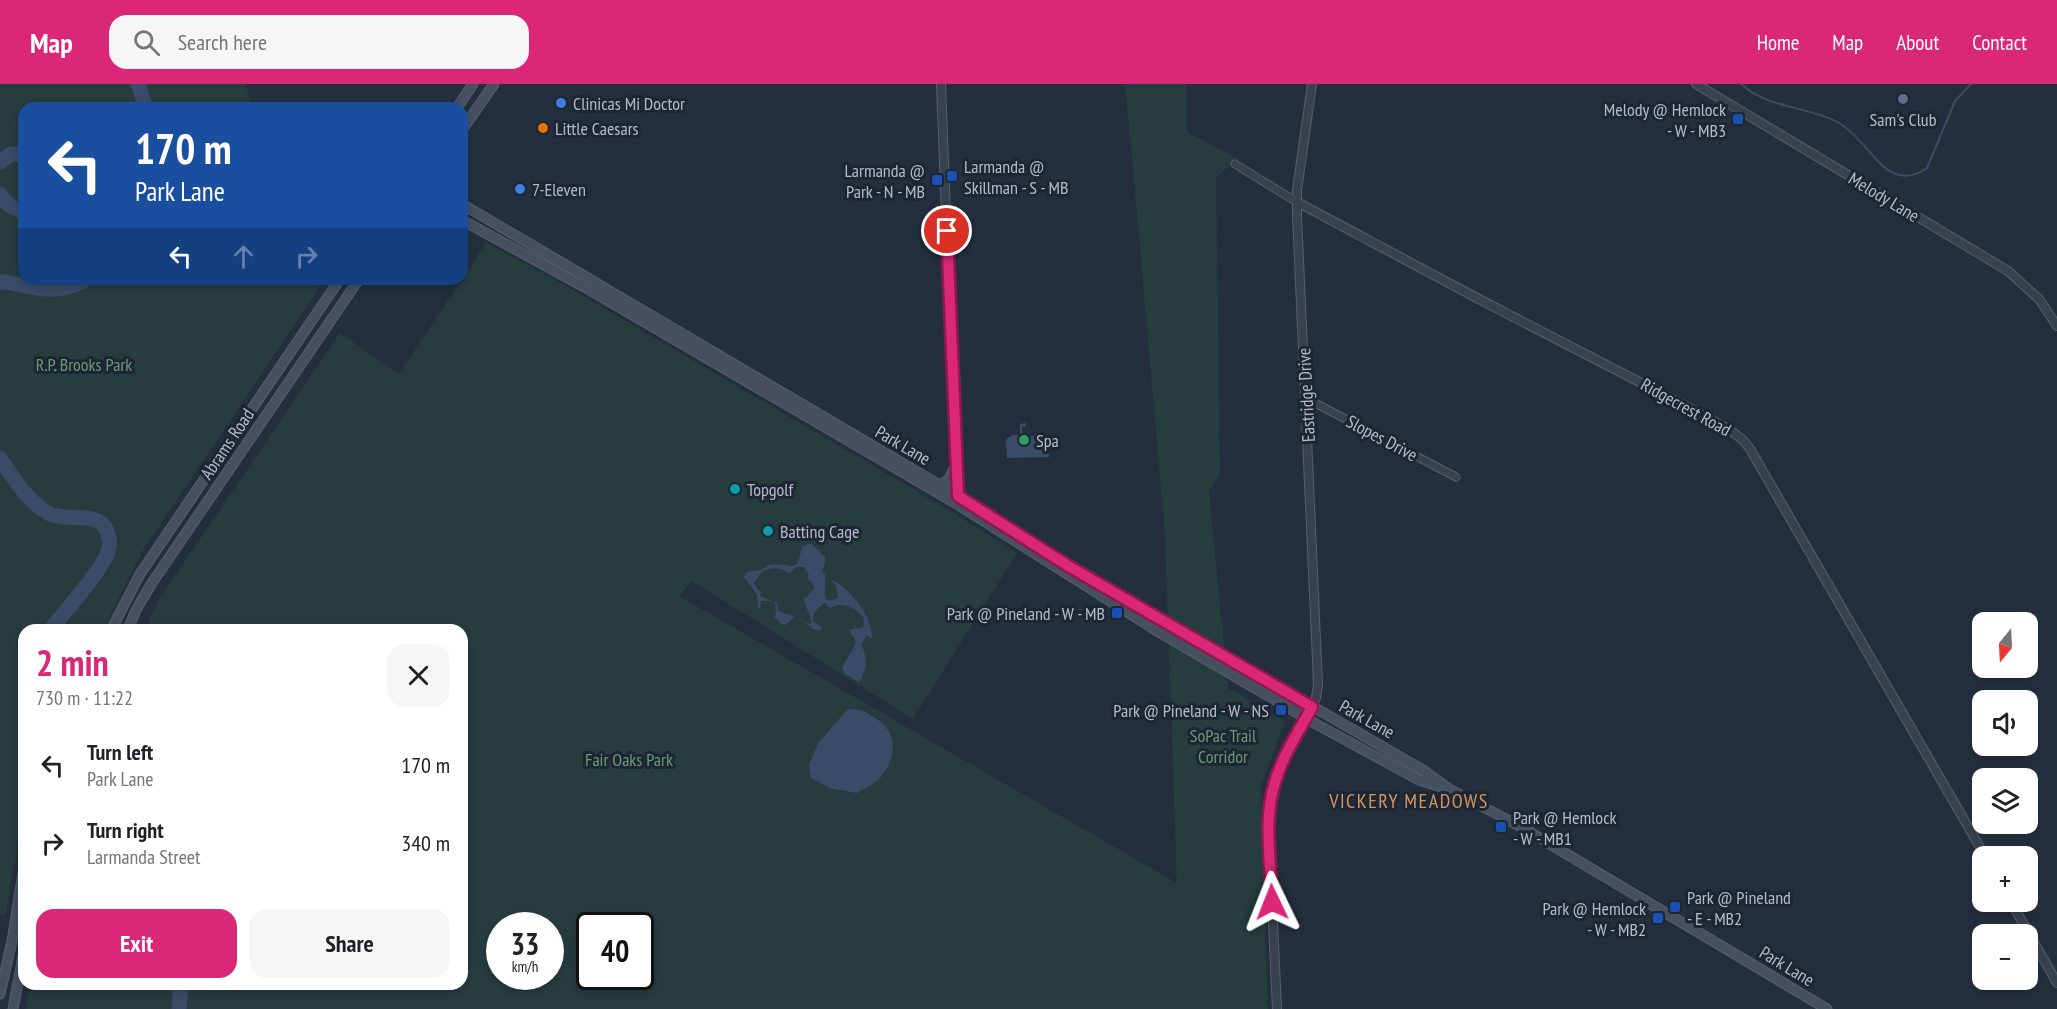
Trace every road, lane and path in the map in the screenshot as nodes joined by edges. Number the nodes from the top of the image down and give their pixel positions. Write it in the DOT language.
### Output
graph roads {
  1 [pos="473,84"];
  2 [pos="494,84"];
  3 [pos="940,84"];
  4 [pos="1312,84"];
  5 [pos="1696,84"];
  6 [pos="461,102"];
  7 [pos="468,121"];
  8 [pos="1235,164"];
  9 [pos="1297,202"];
  10 [pos="468,208"];
  11 [pos="468,223"];
  12 [pos="336,285"];
  13 [pos="355,285"];
  14 [pos="2057,326"];
  15 [pos="1306,402"];
  16 [pos="957,463"];
  17 [pos="1456,477"];
  18 [pos="940,485"];
  19 [pos="957,500"];
  20 [pos="1086,580"];
  21 [pos="1166,621"];
  22 [pos="114,624"];
  23 [pos="131,624"];
  24 [pos="1159,632"];
  25 [pos="1312,707"];
  26 [pos="1306,718"];
  27 [pos="1449,789"];
  28 [pos="1979,846"];
  29 [pos="18,904"];
  30 [pos="2017,912"];
  31 [pos="18,983"];
  32 [pos="2057,983"];
  33 [pos="0,994"];
  34 [pos="13,1009"];
  35 [pos="1277,1009"];
  36 [pos="1827,1009"];
  1 -- 6 [label="main road"];
  2 -- 7 [label="main road"];
  3 -- 16 [label="street"];
  4 -- 9 [label="street, Eastridge Drive"];
  5 -- 14 [label="street, Melody Lane"];
  8 -- 9 [label="street, Ridgecrest Road"];
  9 -- 15 [label="street, Eastridge Drive"];
  9 -- 28 [label="street, Ridgecrest Road"];
  10 -- 18 [label="main road, Park Lane"];
  11 -- 19 [label="main road, Park Lane"];
  12 -- 22 [label="main road, Abrams Road"];
  13 -- 23 [label="main road, Abrams Road"];
  15 -- 17 [label="street, Slopes Drive"];
  15 -- 25 [label="street, Eastridge Drive"];
  16 -- 18 [label="main road"];
  16 -- 19 [label="street"];
  18 -- 19 [label="main road, Park Lane"];
  19 -- 20 [label="main road, Park Lane"];
  20 -- 21 [label="main road, Park Lane"];
  20 -- 24 [label="main road, Park Lane"];
  21 -- 24 [label="main road"];
  21 -- 25 [label="main road, Park Lane"];
  24 -- 26 [label="main road, Park Lane"];
  25 -- 26 [label="street, Eastridge Drive"];
  25 -- 27 [label="main road, Park Lane"];
  26 -- 27 [label="main road, Park Lane"];
  26 -- 35 [label="street, Eastridge Drive"];
  27 -- 36 [label="main road, Park Lane"];
  29 -- 33 [label="main road"];
  30 -- 32 [label="street"];
  31 -- 34 [label="main road"];
}
